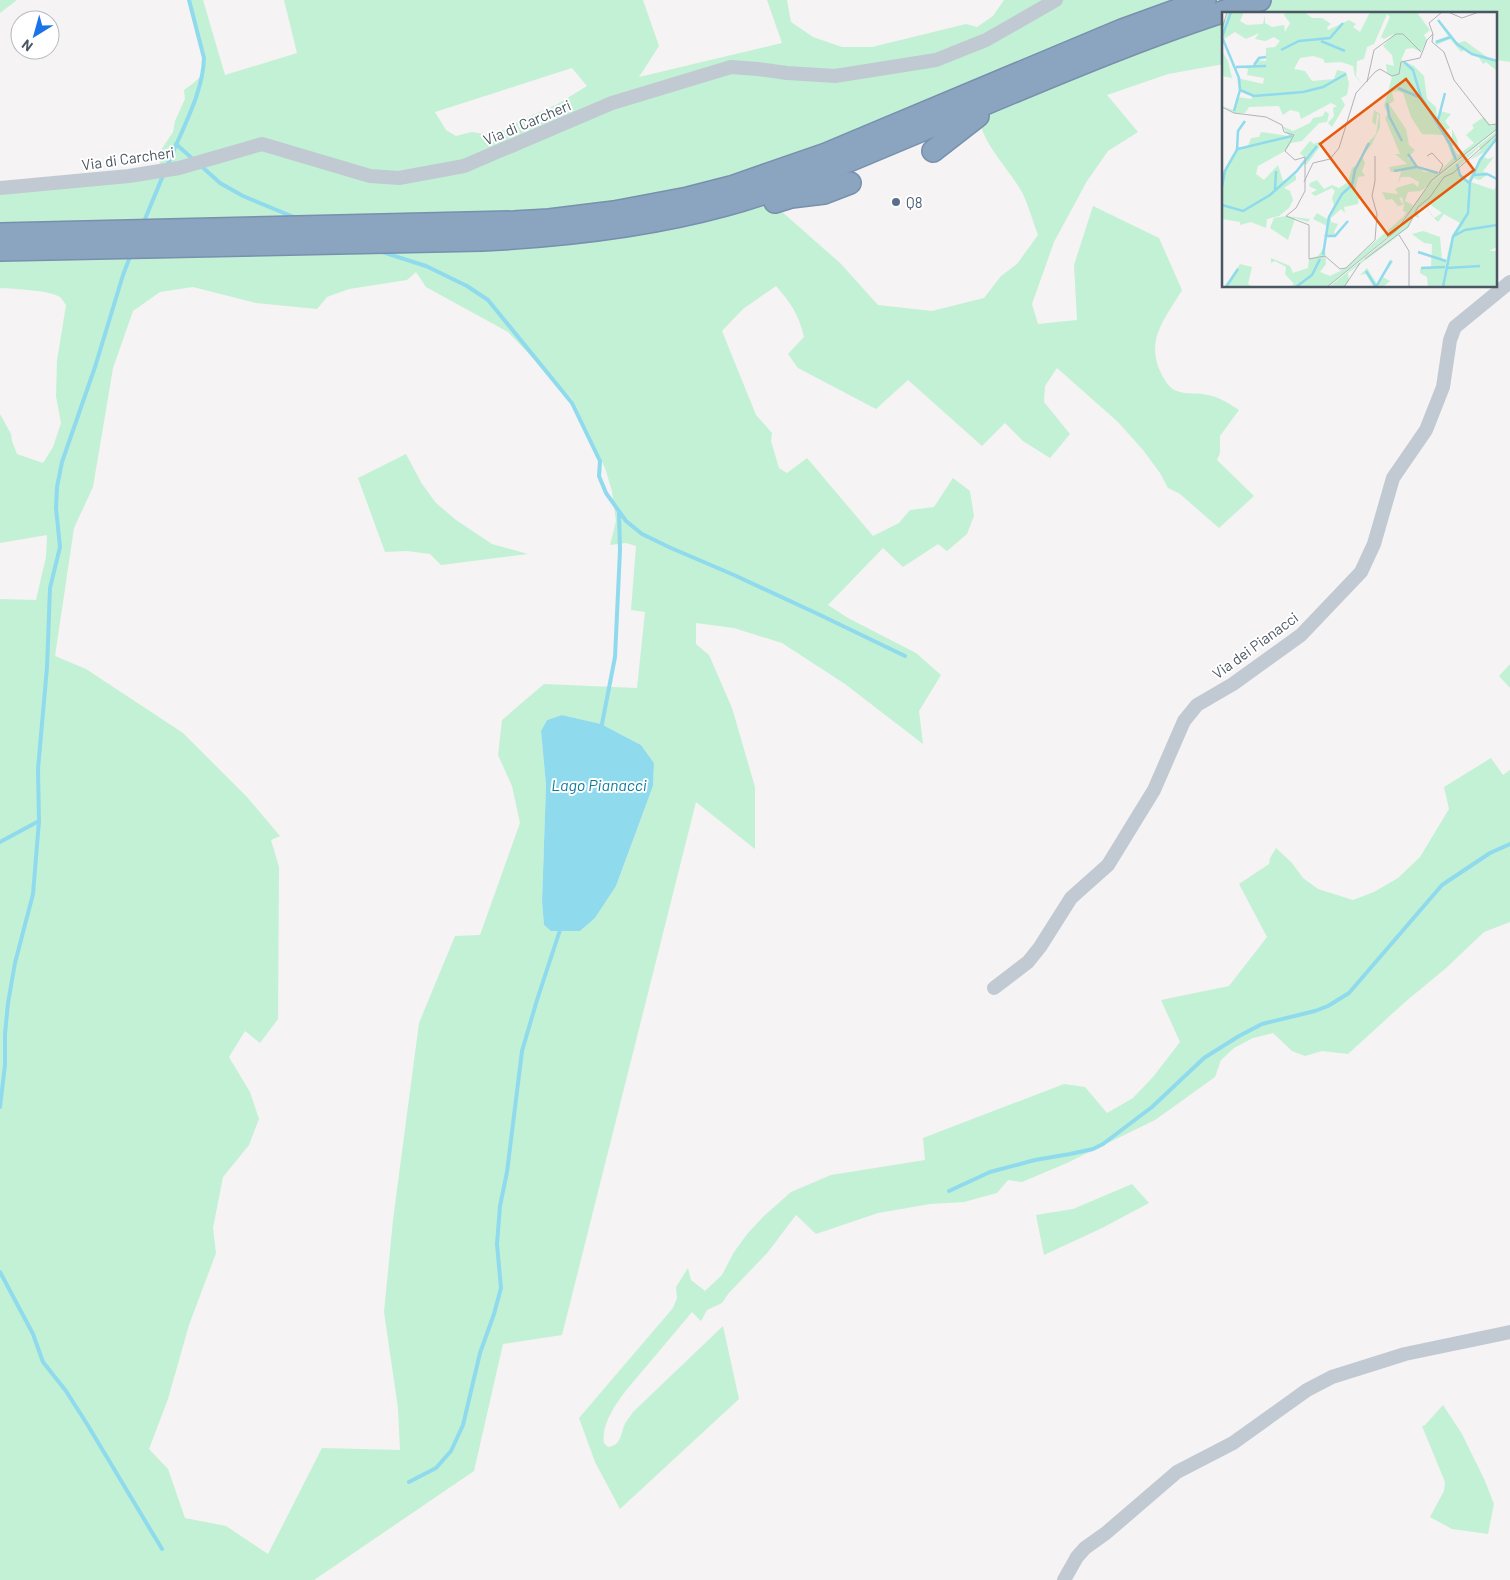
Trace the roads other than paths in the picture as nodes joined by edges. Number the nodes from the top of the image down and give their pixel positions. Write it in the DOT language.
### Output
graph roads {
  1 [pos="1056,0"];
  2 [pos="1205,0"];
  3 [pos="1260,0"];
  4 [pos="1222,12"];
  5 [pos="1223,12"];
  6 [pos="1014,92"];
  7 [pos="933,151"];
  8 [pos="850,183"];
  9 [pos="0,188"];
  10 [pos="623,227"];
  11 [pos="0,234"];
  12 [pos="0,250"];
  13 [pos="1510,282"];
  14 [pos="994,988"];
  15 [pos="1510,1332"];
  16 [pos="1064,1580"];
  1 -- 9 [label="street, Via di Carcheri"];
  2 -- 11 [label="highway"];
  3 -- 5 [label="highway"];
  4 -- 6 [label="highway"];
  6 -- 7 [label="highway"];
  6 -- 10 [label="highway"];
  8 -- 10 [label="highway"];
  10 -- 12 [label="highway"];
  13 -- 14 [label="street, Via dei Pianacci"];
  15 -- 16 [label="street"];
}
